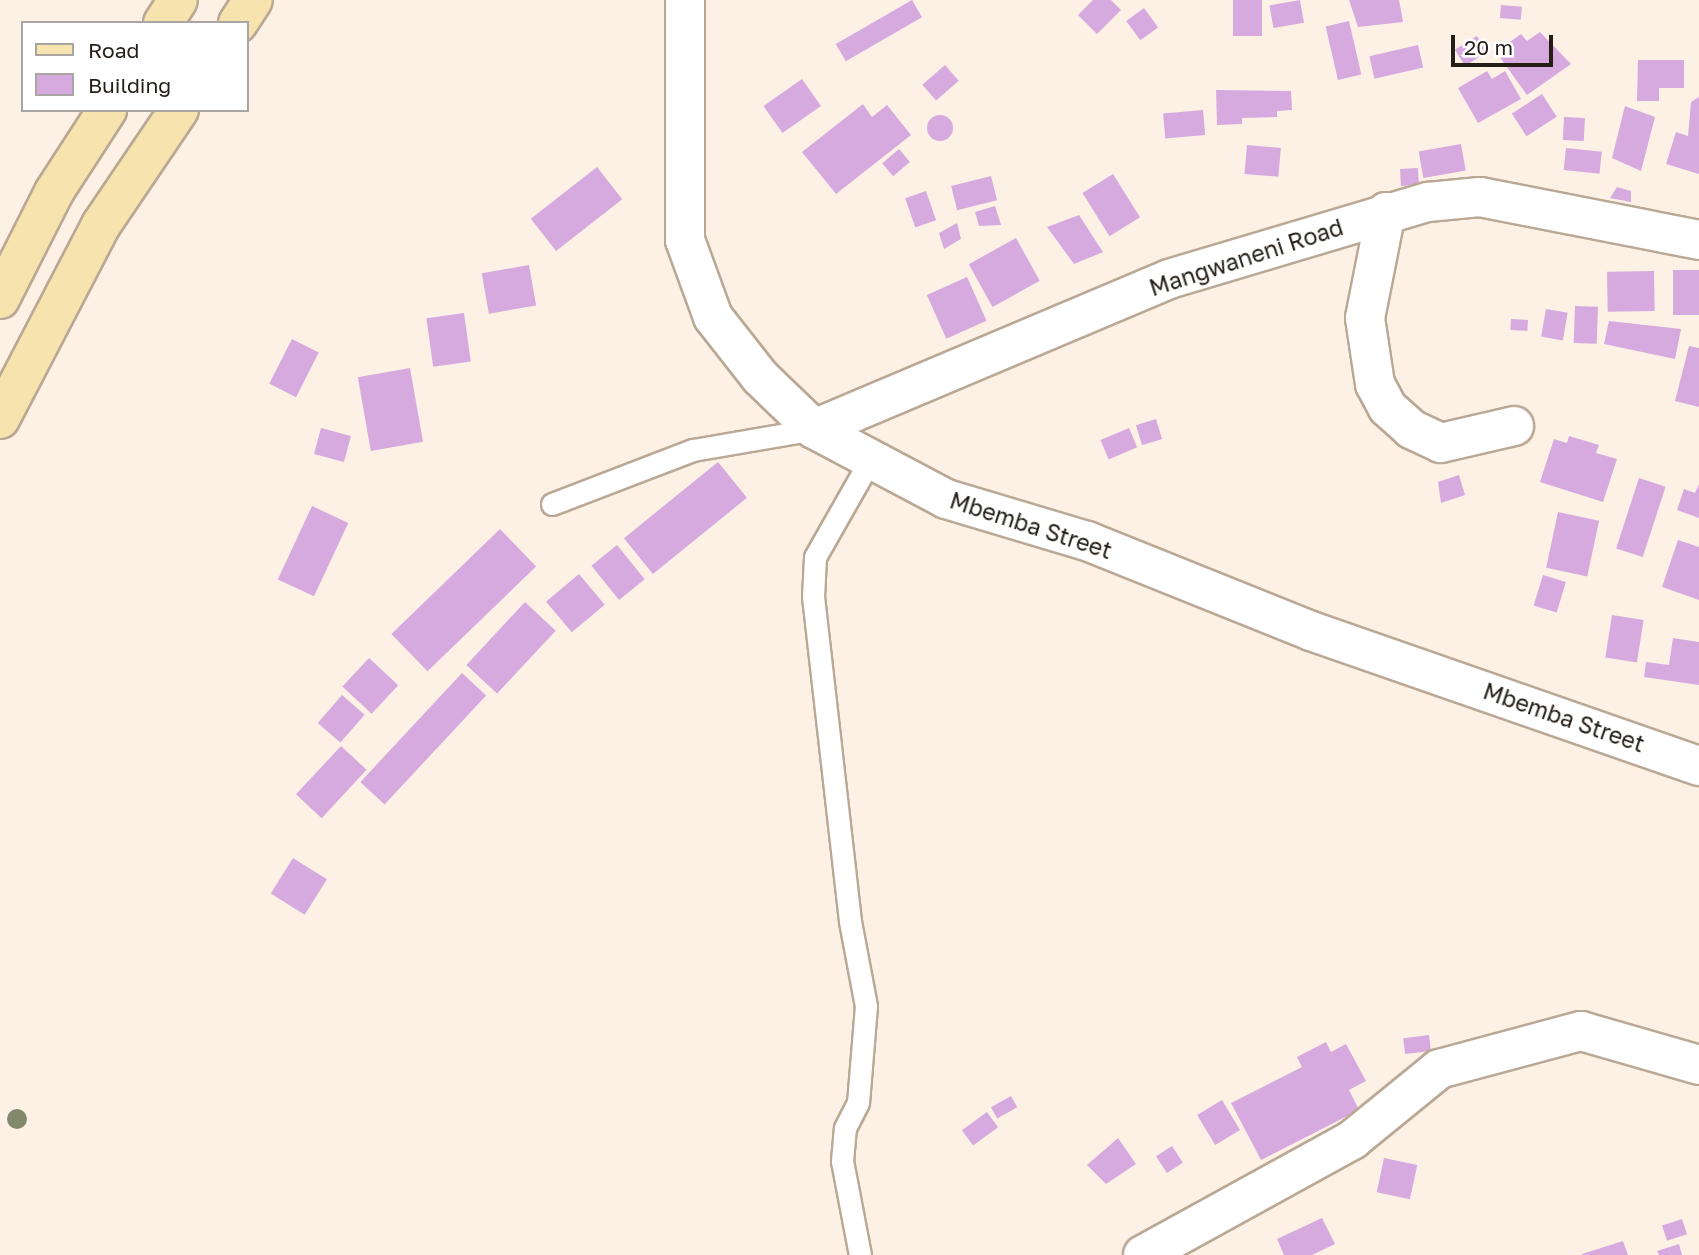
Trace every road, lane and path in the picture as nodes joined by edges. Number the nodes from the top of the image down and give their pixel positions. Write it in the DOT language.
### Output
graph roads {
  1 [pos="178,0"];
  2 [pos="253,0"];
  3 [pos="685,0"];
  4 [pos="164,21"];
  5 [pos="239,21"];
  6 [pos="106,112"];
  7 [pos="178,112"];
  8 [pos="1386,212"];
  9 [pos="1699,240"];
  10 [pos="0,299"];
  11 [pos="0,419"];
  12 [pos="1514,426"];
  13 [pos="814,429"];
  14 [pos="869,462"];
  15 [pos="552,504"];
  16 [pos="1694,757"];
  17 [pos="1699,1065"];
  18 [pos="860,1255"];
  19 [pos="1143,1255"];
  1 -- 4 [label="main road"];
  2 -- 5 [label="main road"];
  3 -- 13 [label="street, Mbemba Street"];
  6 -- 10 [label="main road"];
  7 -- 11 [label="main road"];
  8 -- 9 [label="street, Mangwaneni Road"];
  8 -- 12 [label="street"];
  8 -- 13 [label="street, Mangwaneni Road"];
  13 -- 14 [label="street, Mbemba Street"];
  13 -- 15 [label="lane"];
  14 -- 16 [label="street, Mbemba Street"];
  14 -- 18 [label="lane"];
  17 -- 19 [label="street"];
}
